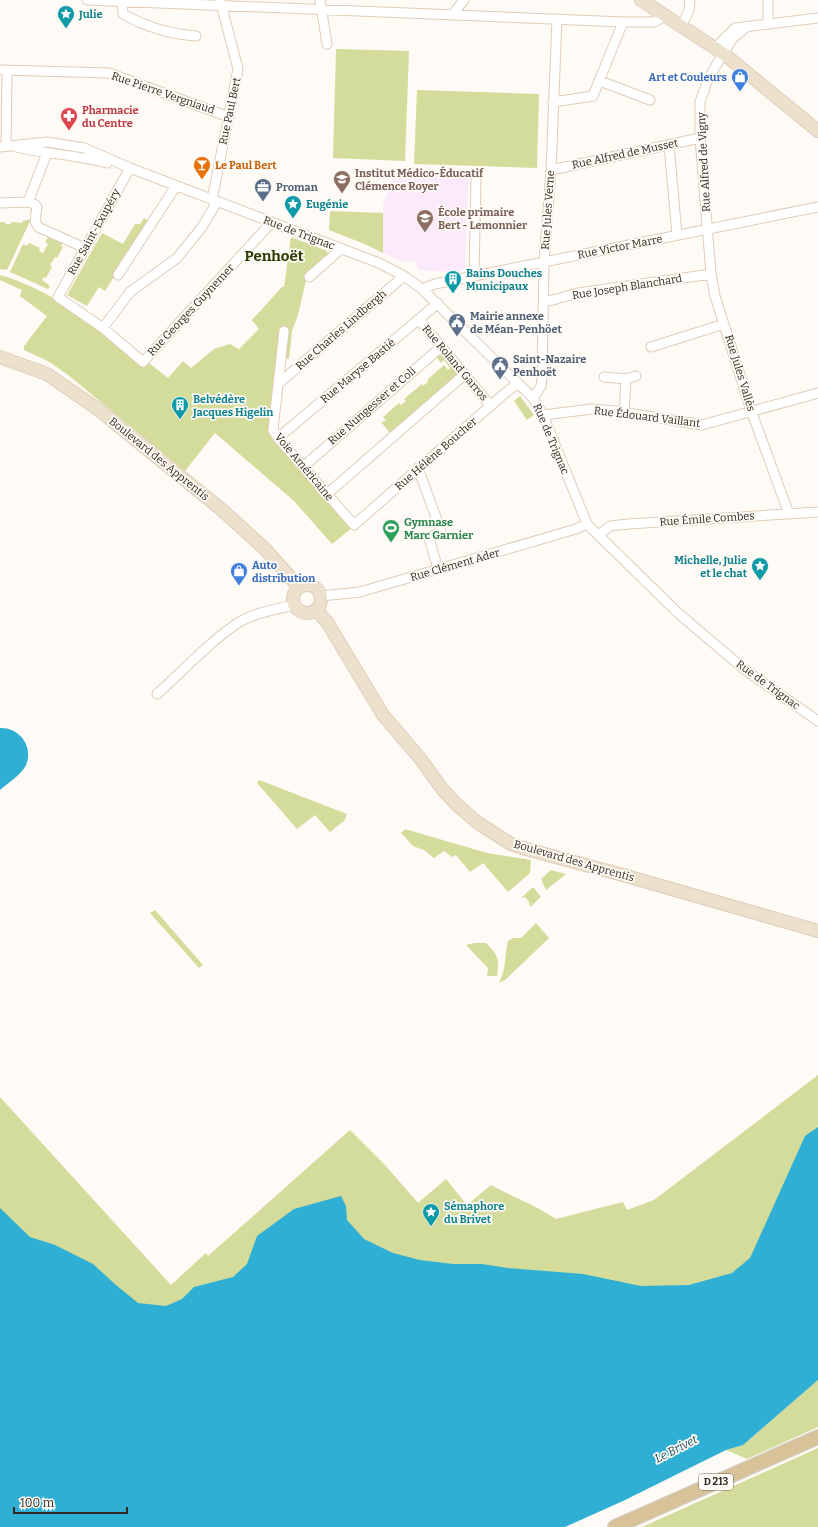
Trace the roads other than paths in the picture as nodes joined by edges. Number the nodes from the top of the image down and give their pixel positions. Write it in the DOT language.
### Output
graph roads {
  1 [pos="87,0"];
  2 [pos="320,0"];
  3 [pos="464,0"];
  4 [pos="690,0"];
  5 [pos="768,0"];
  6 [pos="122,1"];
  7 [pos="220,2"];
  8 [pos="646,3"];
  9 [pos="322,10"];
  10 [pos="452,15"];
  11 [pos="667,15"];
  12 [pos="818,18"];
  13 [pos="557,19"];
  14 [pos="644,21"];
  15 [pos="623,22"];
  16 [pos="768,24"];
  17 [pos="682,25"];
  18 [pos="196,36"];
  19 [pos="327,44"];
  20 [pos="720,50"];
  21 [pos="4,71"];
  22 [pos="600,81"];
  23 [pos="650,100"];
  24 [pos="553,102"];
  25 [pos="229,117"];
  26 [pos="818,131"];
  27 [pos="700,138"];
  28 [pos="669,145"];
  29 [pos="6,146"];
  30 [pos="48,152"];
  31 [pos="130,168"];
  32 [pos="550,170"];
  33 [pos="476,178"];
  34 [pos="176,186"];
  35 [pos="214,201"];
  36 [pos="28,202"];
  37 [pos="0,203"];
  38 [pos="818,207"];
  39 [pos="272,222"];
  40 [pos="708,229"];
  41 [pos="678,235"];
  42 [pos="85,248"];
  43 [pos="341,249"];
  44 [pos="544,262"];
  45 [pos="711,274"];
  46 [pos="118,275"];
  47 [pos="404,276"];
  48 [pos="474,276"];
  49 [pos="309,277"];
  50 [pos="422,289"];
  51 [pos="544,301"];
  52 [pos="438,303"];
  53 [pos="419,320"];
  54 [pos="724,324"];
  55 [pos="103,328"];
  56 [pos="284,330"];
  57 [pos="441,347"];
  58 [pos="650,348"];
  59 [pos="0,357"];
  60 [pos="464,375"];
  61 [pos="604,377"];
  62 [pos="518,383"];
  63 [pos="278,384"];
  64 [pos="818,393"];
  65 [pos="533,398"];
  66 [pos="490,405"];
  67 [pos="624,413"];
  68 [pos="752,413"];
  69 [pos="543,415"];
  70 [pos="278,438"];
  71 [pos="304,466"];
  72 [pos="418,468"];
  73 [pos="327,494"];
  74 [pos="818,512"];
  75 [pos="789,514"];
  76 [pos="587,524"];
  77 [pos="354,526"];
  78 [pos="599,535"];
  79 [pos="438,569"];
  80 [pos="299,587"];
  81 [pos="322,596"];
  82 [pos="294,605"];
  83 [pos="316,610"];
  84 [pos="157,694"];
  85 [pos="818,721"];
  86 [pos="818,931"];
  87 [pos="818,1437"];
  88 [pos="615,1527"];
  1 -- 6 [label="street"];
  2 -- 9 [label="street"];
  3 -- 10 [label="street"];
  4 -- 17 [label="street"];
  5 -- 16 [label="street"];
  6 -- 7 [label="street"];
  6 -- 18 [label="street"];
  7 -- 9 [label="street"];
  7 -- 25 [label="street, Rue Paul Bert"];
  8 -- 11 [label="main road"];
  8 -- 14 [label="street"];
  9 -- 10 [label="street"];
  9 -- 19 [label="street"];
  10 -- 13 [label="street"];
  11 -- 14 [label="street"];
  11 -- 17 [label="main road"];
  12 -- 16 [label="street, Rue Alfred de Vigny"];
  13 -- 15 [label="street"];
  13 -- 24 [label="street, Rue Jules Verne"];
  14 -- 15 [label="street"];
  15 -- 22 [label="street"];
  16 -- 20 [label="street, Rue Alfred de Vigny"];
  17 -- 20 [label="main road"];
  20 -- 26 [label="main road"];
  20 -- 27 [label="street, Rue Alfred de Vigny"];
  21 -- 25 [label="street, Rue Pierre Vergniaud"];
  21 -- 29 [label="street"];
  22 -- 23 [label="street"];
  22 -- 24 [label="street"];
  24 -- 32 [label="street, Rue Jules Verne"];
  25 -- 35 [label="street, Rue Paul Bert"];
  27 -- 28 [label="street, Rue Alfred de Musset"];
  27 -- 40 [label="street, Rue Alfred de Vigny"];
  28 -- 32 [label="street, Rue Alfred de Musset"];
  28 -- 41 [label="street"];
  29 -- 30 [label="street, Rue de Trignac"];
  29 -- 31 [label="street, Rue de Trignac"];
  30 -- 31 [label="street, Rue de Trignac"];
  30 -- 36 [label="street"];
  31 -- 34 [label="street, Rue de Trignac"];
  31 -- 42 [label="street, Rue Saint-Exupéry"];
  32 -- 44 [label="street, Rue Jules Verne"];
  33 -- 48 [label="street"];
  34 -- 35 [label="street, Rue de Trignac"];
  34 -- 46 [label="street"];
  35 -- 39 [label="street, Rue de Trignac"];
  35 -- 55 [label="street, Rue Paul Bert"];
  36 -- 37 [label="street"];
  36 -- 42 [label="street"];
  38 -- 40 [label="street, Rue Victor Marre"];
  39 -- 43 [label="street, Rue de Trignac"];
  39 -- 55 [label="street, Rue Georges Guynemer"];
  40 -- 41 [label="street, Rue Victor Marre"];
  40 -- 45 [label="street, Rue Jules Vallès"];
  41 -- 44 [label="street, Rue Victor Marre"];
  42 -- 55 [label="street, Rue Saint-Exupéry"];
  43 -- 47 [label="street, Rue de Trignac"];
  43 -- 49 [label="street"];
  44 -- 48 [label="street, Rue Victor Marre"];
  44 -- 51 [label="street, Rue Jules Verne"];
  45 -- 51 [label="street, Rue Joseph Blanchard"];
  45 -- 54 [label="street, Rue Jules Vallès"];
  47 -- 50 [label="street, Rue de Trignac"];
  47 -- 63 [label="street, Rue Charles Lindbergh"];
  48 -- 50 [label="street, Rue Victor Marre"];
  50 -- 52 [label="street, Rue de Trignac"];
  51 -- 65 [label="street, Rue Jules Verne"];
  52 -- 53 [label="street, Rue Maryse Bastié"];
  52 -- 62 [label="street, Rue de Trignac"];
  53 -- 57 [label="street, Rue Roland Garros"];
  53 -- 70 [label="street, Rue Maryse Bastié"];
  54 -- 58 [label="street"];
  54 -- 68 [label="street, Rue Jules Vallès"];
  56 -- 63 [label="street, Voie Américaine"];
  57 -- 60 [label="street, Rue Roland Garros"];
  57 -- 71 [label="street, Rue Nungesser et Coli"];
  59 -- 80 [label="main road, Boulevard des Apprentis"];
  60 -- 66 [label="street, Rue Roland Garros"];
  60 -- 73 [label="street"];
  61 -- 67 [label="street"];
  62 -- 65 [label="street, Rue de Trignac"];
  62 -- 66 [label="street, Rue Hélène Boucher"];
  63 -- 70 [label="street, Voie Américaine"];
  64 -- 68 [label="street, Rue Édouard Vaillant"];
  65 -- 69 [label="street, Rue de Trignac"];
  66 -- 72 [label="street, Rue Hélène Boucher"];
  67 -- 68 [label="street, Rue Édouard Vaillant"];
  67 -- 69 [label="street, Rue Édouard Vaillant"];
  68 -- 75 [label="street, Rue Jules Vallès"];
  69 -- 76 [label="street, Rue de Trignac"];
  70 -- 71 [label="street, Voie Américaine"];
  71 -- 73 [label="street, Voie Américaine"];
  72 -- 77 [label="street, Rue Hélène Boucher"];
  72 -- 79 [label="street"];
  73 -- 77 [label="street, Voie Américaine"];
  74 -- 75 [label="street, Rue Émile Combes"];
  75 -- 78 [label="street, Rue Émile Combes"];
  76 -- 78 [label="street, Rue de Trignac"];
  76 -- 79 [label="street, Rue Clément Ader"];
  78 -- 85 [label="street, Rue de Trignac"];
  79 -- 81 [label="street, Rue Clément Ader"];
  80 -- 81 [label="main road"];
  80 -- 82 [label="main road"];
  81 -- 83 [label="main road"];
  82 -- 83 [label="main road"];
  82 -- 84 [label="street"];
  83 -- 86 [label="main road, Boulevard des Apprentis"];
  87 -- 88 [label="main road, D 213"];
}
